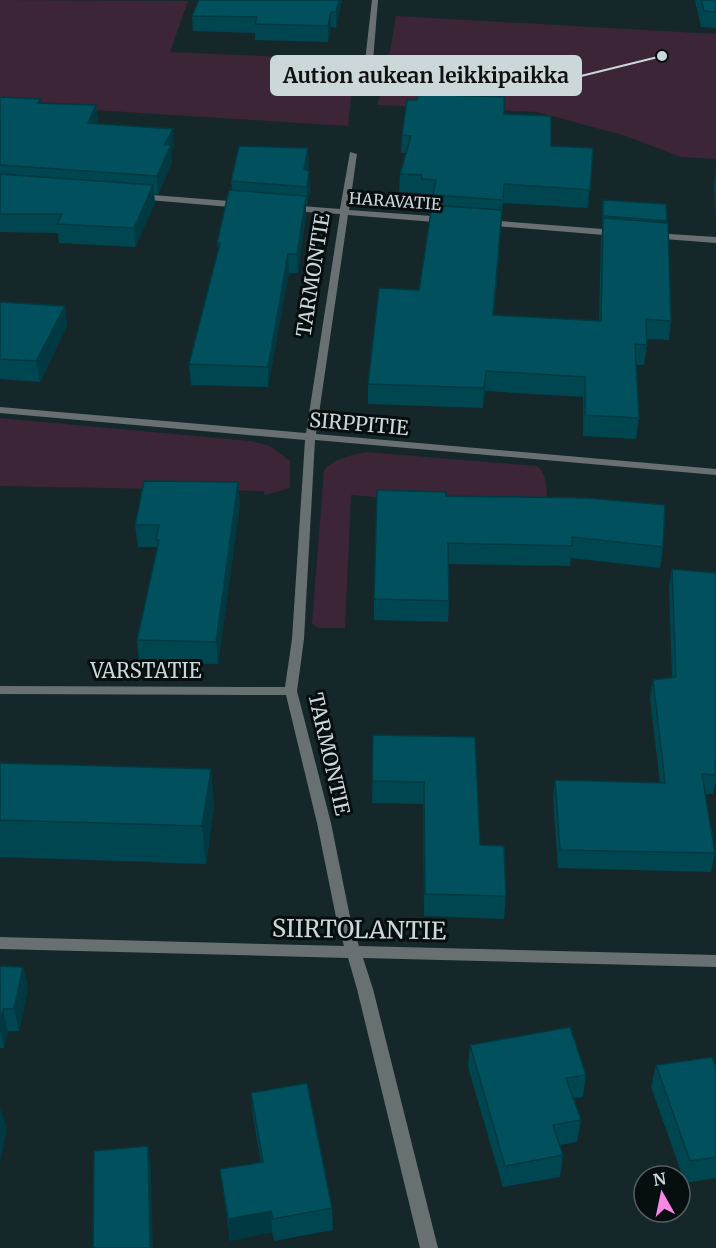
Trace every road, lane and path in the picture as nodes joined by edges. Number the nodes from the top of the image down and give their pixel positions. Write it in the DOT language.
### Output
graph roads {
  1 [pos="375,0"];
  2 [pos="369,61"];
  3 [pos="354,154"];
  4 [pos="124,196"];
  5 [pos="248,205"];
  6 [pos="284,208"];
  7 [pos="344,212"];
  8 [pos="456,221"];
  9 [pos="478,223"];
  10 [pos="625,234"];
  11 [pos="647,235"];
  12 [pos="716,240"];
  13 [pos="0,410"];
  14 [pos="310,438"];
  15 [pos="716,472"];
  16 [pos="0,690"];
  17 [pos="291,691"];
  18 [pos="0,943"];
  19 [pos="353,952"];
  20 [pos="716,961"];
  21 [pos="429,1248"];
  1 -- 2 [label="street"];
  3 -- 7 [label="street, TARMONTIE"];
  4 -- 5 [label="street"];
  6 -- 7 [label="street, HARAVATIE"];
  7 -- 8 [label="street, HARAVATIE"];
  7 -- 14 [label="street, TARMONTIE"];
  9 -- 10 [label="street"];
  11 -- 12 [label="street"];
  13 -- 14 [label="street, SIRPPITIE"];
  14 -- 15 [label="street, SIRPPITIE"];
  14 -- 17 [label="street, TARMONTIE"];
  16 -- 17 [label="street, VARSTATIE"];
  17 -- 19 [label="street, TARMONTIE"];
  18 -- 19 [label="street, SIIRTOLANTIE"];
  19 -- 20 [label="street, SIIRTOLANTIE"];
  19 -- 21 [label="street, TARMONTIE"];
}
